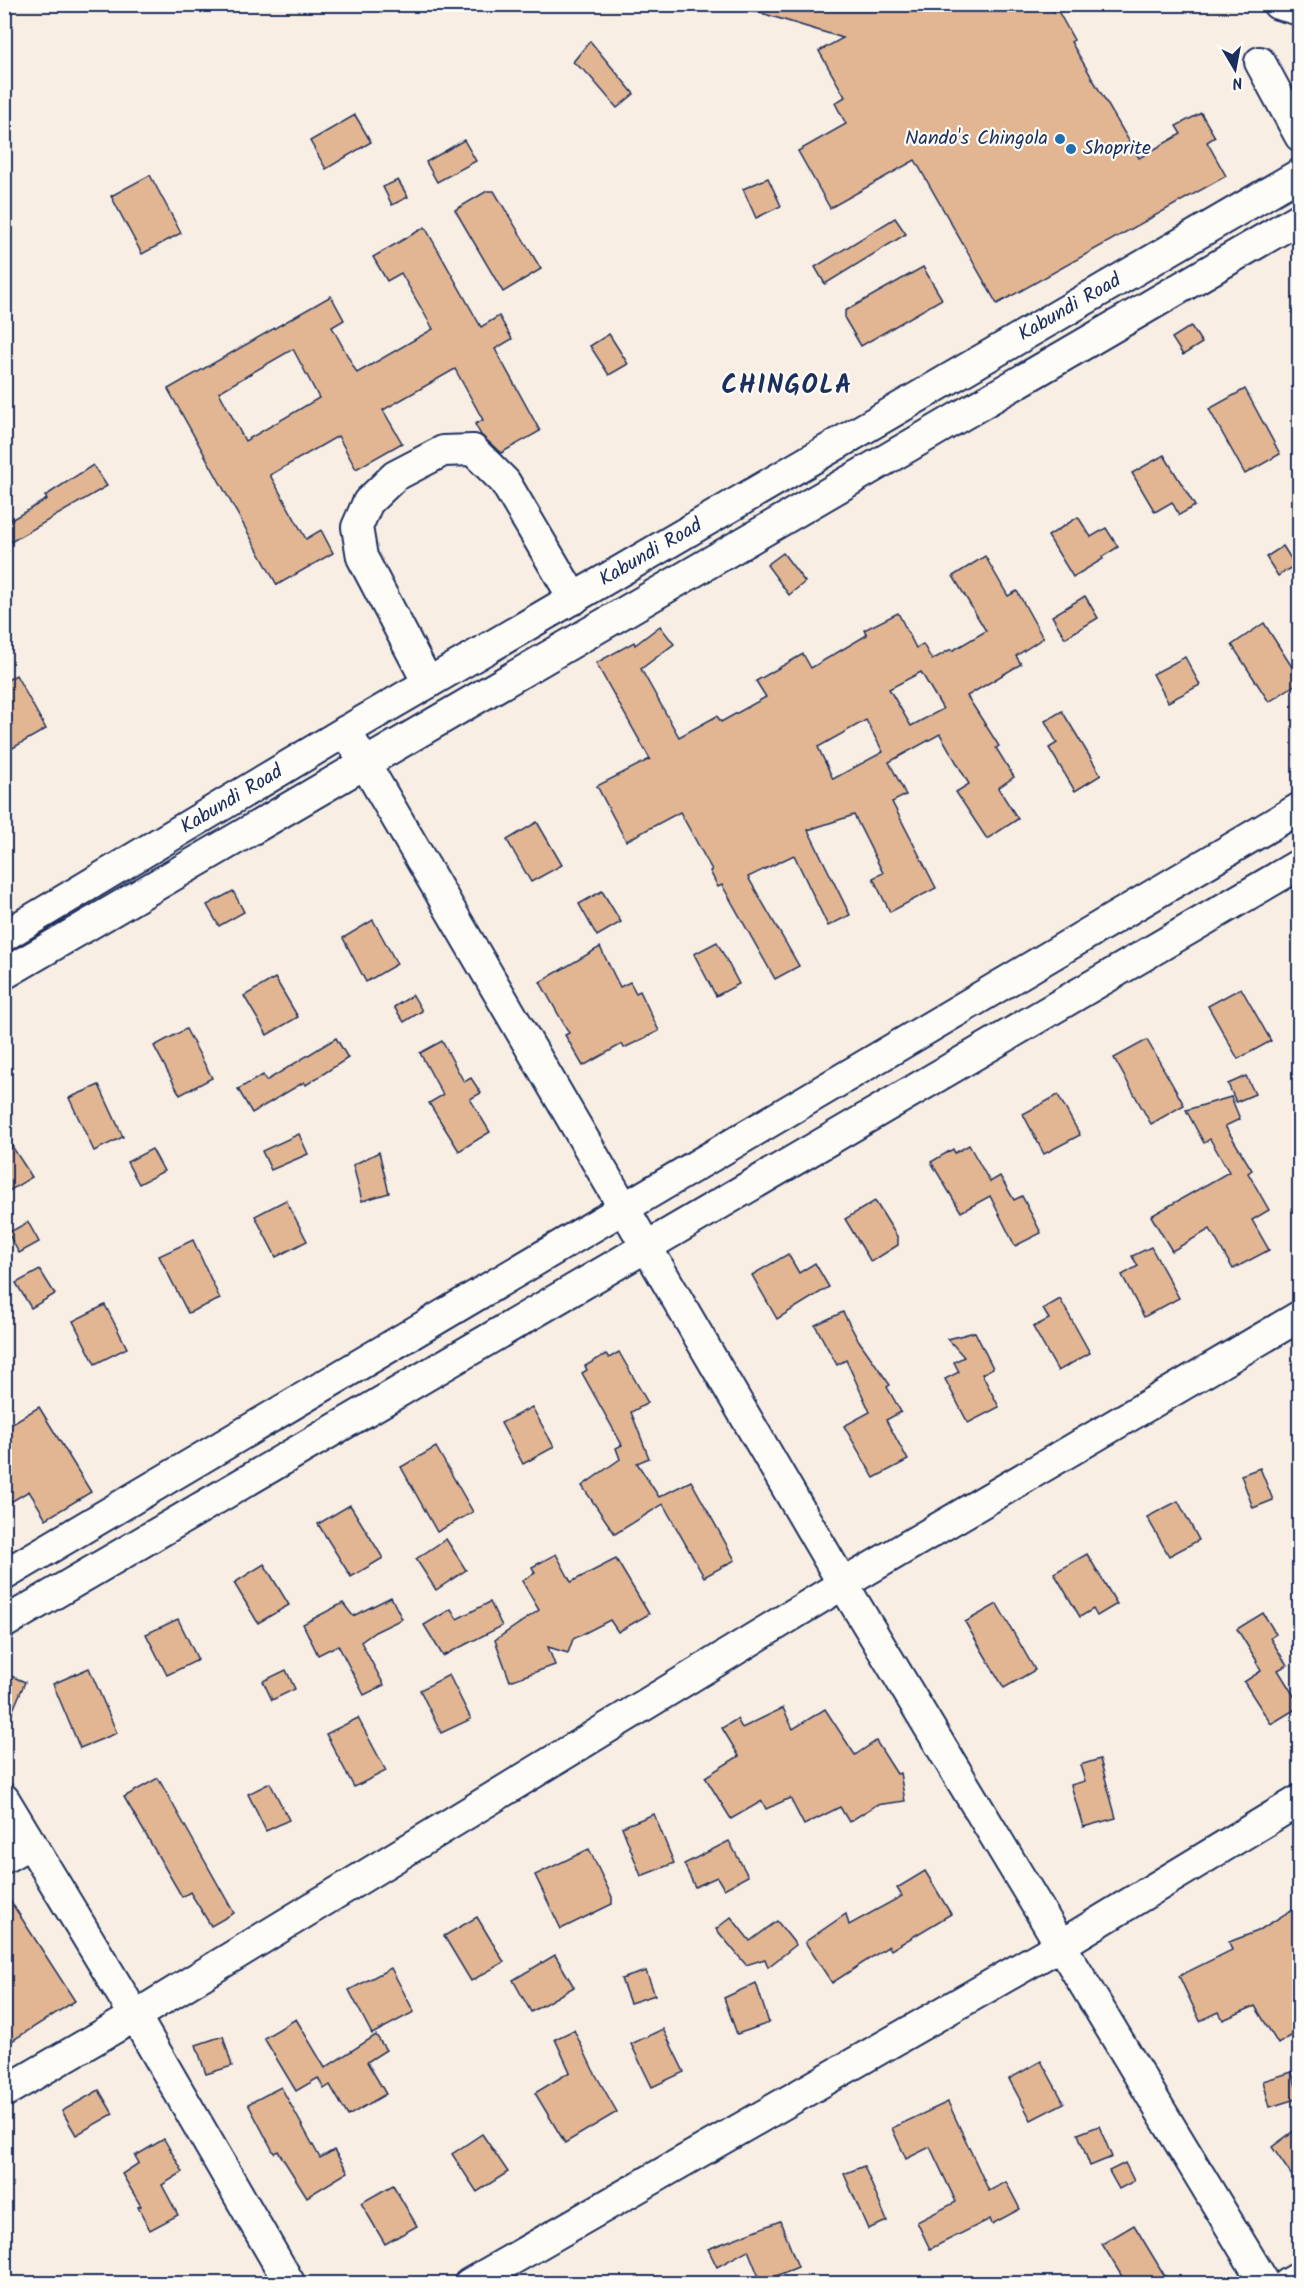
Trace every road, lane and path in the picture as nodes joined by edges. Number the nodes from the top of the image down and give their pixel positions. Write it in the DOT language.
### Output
graph roads {
  1 [pos="1278,4"];
  2 [pos="1299,10"];
  3 [pos="1260,62"];
  4 [pos="1299,132"];
  5 [pos="1299,174"];
  6 [pos="1299,218"];
  7 [pos="658,549"];
  8 [pos="676,580"];
  9 [pos="574,598"];
  10 [pos="428,683"];
  11 [pos="346,731"];
  12 [pos="364,762"];
  13 [pos="1299,808"];
  14 [pos="1270,825"];
  15 [pos="1297,865"];
  16 [pos="4,936"];
  17 [pos="4,974"];
  18 [pos="937,1022"];
  19 [pos="961,1062"];
  20 [pos="624,1208"];
  21 [pos="647,1247"];
  22 [pos="1299,1316"];
  23 [pos="271,1417"];
  24 [pos="293,1454"];
  25 [pos="4,1575"];
  26 [pos="843,1584"];
  27 [pos="4,1623"];
  28 [pos="4,1800"];
  29 [pos="1299,1800"];
  30 [pos="31,1843"];
  31 [pos="4,1858"];
  32 [pos="1059,1946"];
  33 [pos="135,2016"];
  34 [pos="4,2091"];
  35 [pos="1299,2277"];
  36 [pos="290,2283"];
  37 [pos="468,2283"];
  38 [pos="1265,2283"];
  39 [pos="1288,2283"];
  1 -- 2 [label="street"];
  3 -- 4 [label="street"];
  5 -- 7 [label="street, Kabundi Road"];
  6 -- 8 [label="street, Kabundi Road"];
  7 -- 8 [label="street"];
  7 -- 9 [label="street, Kabundi Road"];
  8 -- 12 [label="street, Kabundi Road"];
  9 -- 10 [label="street, Kabundi Road"];
  9 -- 10 [label="street"];
  10 -- 11 [label="street, Kabundi Road"];
  11 -- 12 [label="street"];
  11 -- 16 [label="street, Kabundi Road"];
  12 -- 17 [label="street, Kabundi Road"];
  12 -- 20 [label="street"];
  13 -- 14 [label="street"];
  14 -- 15 [label="street"];
  14 -- 18 [label="street"];
  15 -- 19 [label="street"];
  18 -- 19 [label="street"];
  18 -- 20 [label="street"];
  19 -- 21 [label="street"];
  20 -- 21 [label="street"];
  20 -- 23 [label="street"];
  21 -- 24 [label="street"];
  21 -- 26 [label="street"];
  22 -- 26 [label="street"];
  23 -- 24 [label="street"];
  23 -- 25 [label="street"];
  24 -- 27 [label="street"];
  26 -- 32 [label="street"];
  26 -- 33 [label="street"];
  28 -- 30 [label="street"];
  29 -- 32 [label="street"];
  30 -- 31 [label="street"];
  30 -- 33 [label="street"];
  32 -- 37 [label="street"];
  32 -- 38 [label="street"];
  33 -- 34 [label="street"];
  33 -- 36 [label="street"];
  35 -- 39 [label="street"];
}
